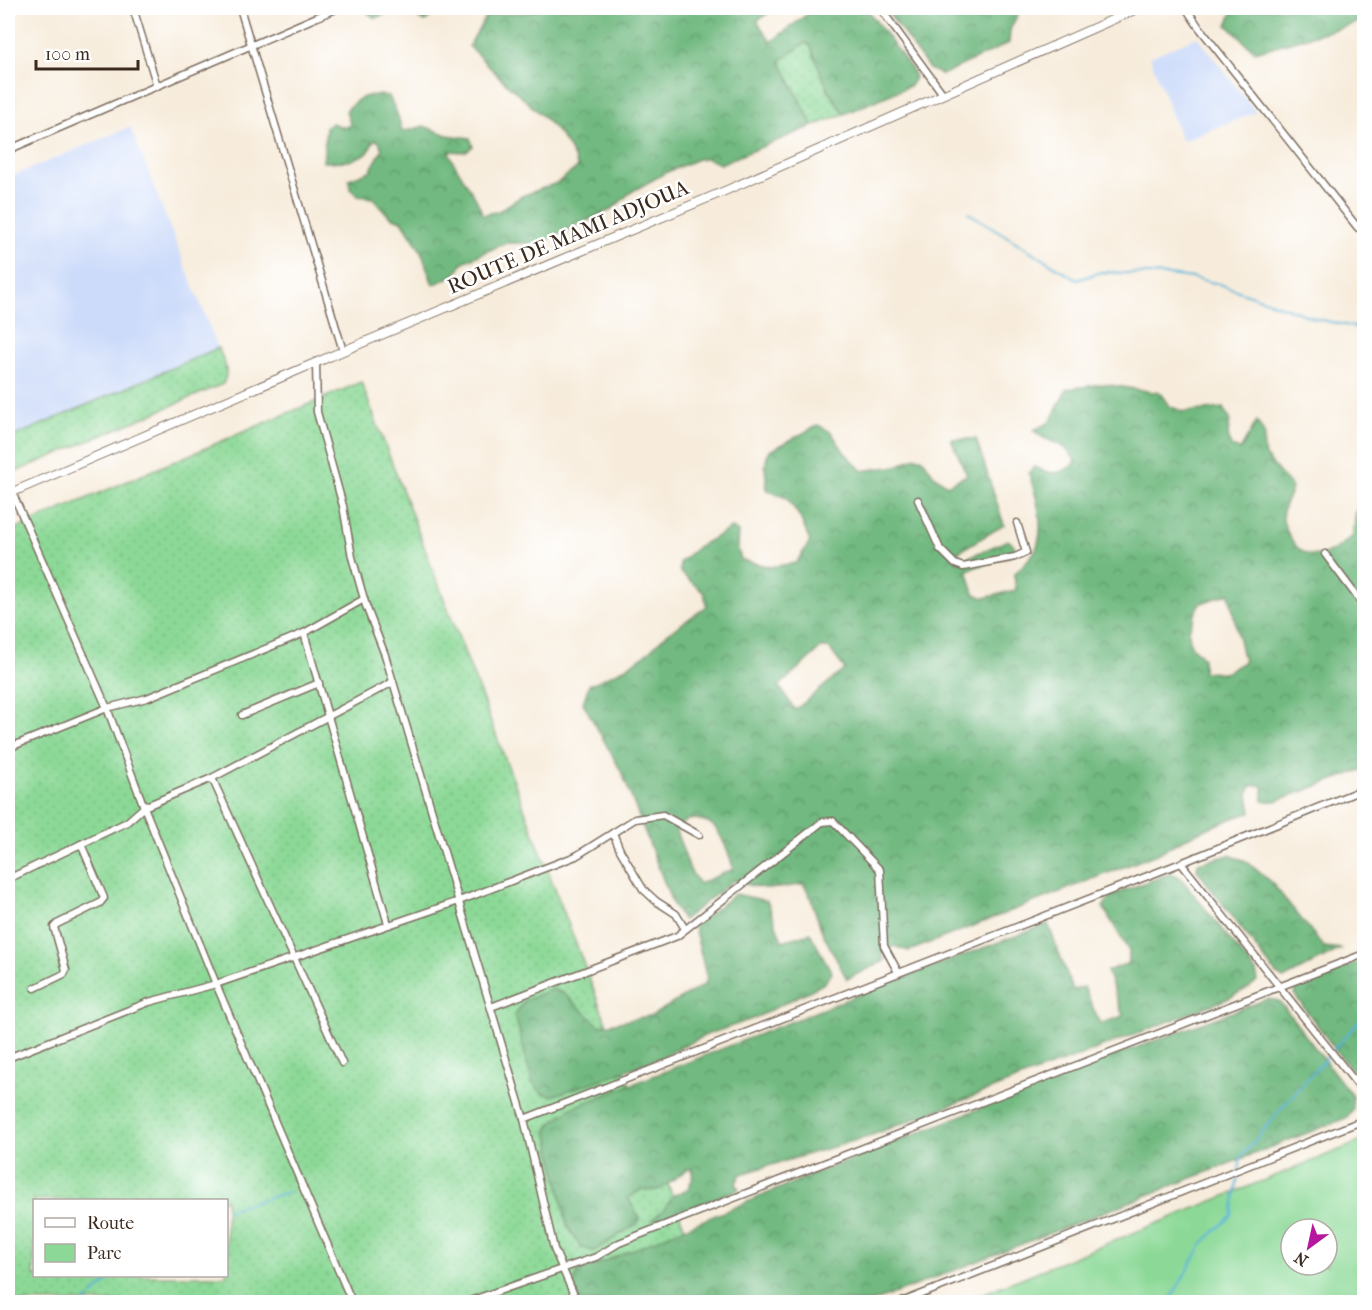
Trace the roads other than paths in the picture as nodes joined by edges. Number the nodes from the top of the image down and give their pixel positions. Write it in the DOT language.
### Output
graph roads {
  1 [pos="133,8"];
  2 [pos="240,8"];
  3 [pos="338,8"];
  4 [pos="880,8"];
  5 [pos="1139,8"];
  6 [pos="1186,8"];
  7 [pos="250,45"];
  8 [pos="157,86"];
  9 [pos="943,94"];
  10 [pos="8,150"];
  11 [pos="1365,229"];
  12 [pos="342,351"];
  13 [pos="316,362"];
  14 [pos="10,493"];
  15 [pos="918,500"];
  16 [pos="1017,523"];
  17 [pos="1325,554"];
  18 [pos="364,599"];
  19 [pos="1365,606"];
  20 [pos="304,633"];
  21 [pos="393,682"];
  22 [pos="319,683"];
  23 [pos="107,708"];
  24 [pos="242,715"];
  25 [pos="329,716"];
  26 [pos="8,748"];
  27 [pos="212,778"];
  28 [pos="1365,789"];
  29 [pos="144,807"];
  30 [pos="613,832"];
  31 [pos="699,835"];
  32 [pos="81,844"];
  33 [pos="1181,862"];
  34 [pos="8,879"];
  35 [pos="459,900"];
  36 [pos="388,924"];
  37 [pos="685,929"];
  38 [pos="1365,954"];
  39 [pos="294,958"];
  40 [pos="898,972"];
  41 [pos="216,984"];
  42 [pos="35,988"];
  43 [pos="1281,988"];
  44 [pos="491,1007"];
  45 [pos="8,1058"];
  46 [pos="342,1064"];
  47 [pos="1365,1094"];
  48 [pos="524,1119"];
  49 [pos="1365,1120"];
  50 [pos="561,1269"];
  51 [pos="352,1302"];
  52 [pos="467,1302"];
  53 [pos="577,1302"];
  54 [pos="902,1302"];
  1 -- 8 [label="street"];
  2 -- 7 [label="street"];
  3 -- 7 [label="street"];
  4 -- 9 [label="street"];
  5 -- 9 [label="street, ROUTE DE MAMI ADJOUA"];
  6 -- 11 [label="street"];
  7 -- 8 [label="street"];
  7 -- 12 [label="street"];
  8 -- 10 [label="street"];
  9 -- 12 [label="street, ROUTE DE MAMI ADJOUA"];
  12 -- 13 [label="street, ROUTE DE MAMI ADJOUA"];
  13 -- 14 [label="street, ROUTE DE MAMI ADJOUA"];
  13 -- 18 [label="street"];
  14 -- 23 [label="street"];
  15 -- 16 [label="street"];
  17 -- 19 [label="street"];
  18 -- 20 [label="street"];
  18 -- 21 [label="street"];
  20 -- 22 [label="street"];
  20 -- 23 [label="street"];
  21 -- 25 [label="street"];
  21 -- 35 [label="street"];
  22 -- 24 [label="street"];
  22 -- 25 [label="street"];
  23 -- 26 [label="street"];
  23 -- 29 [label="street"];
  25 -- 27 [label="street"];
  25 -- 36 [label="street"];
  27 -- 29 [label="street"];
  27 -- 39 [label="street"];
  28 -- 33 [label="street"];
  29 -- 32 [label="street"];
  29 -- 41 [label="street"];
  30 -- 31 [label="street"];
  30 -- 35 [label="street"];
  30 -- 37 [label="street"];
  32 -- 34 [label="street"];
  32 -- 42 [label="street"];
  33 -- 40 [label="street"];
  33 -- 43 [label="street"];
  35 -- 36 [label="street"];
  35 -- 44 [label="street"];
  36 -- 39 [label="street"];
  37 -- 40 [label="street"];
  37 -- 44 [label="street"];
  38 -- 43 [label="street"];
  39 -- 41 [label="street"];
  39 -- 46 [label="street"];
  40 -- 48 [label="street"];
  41 -- 45 [label="street"];
  41 -- 51 [label="street"];
  43 -- 47 [label="street"];
  43 -- 50 [label="street"];
  44 -- 48 [label="street"];
  48 -- 50 [label="street"];
  49 -- 54 [label="street"];
  50 -- 52 [label="street"];
  50 -- 53 [label="street"];
}
